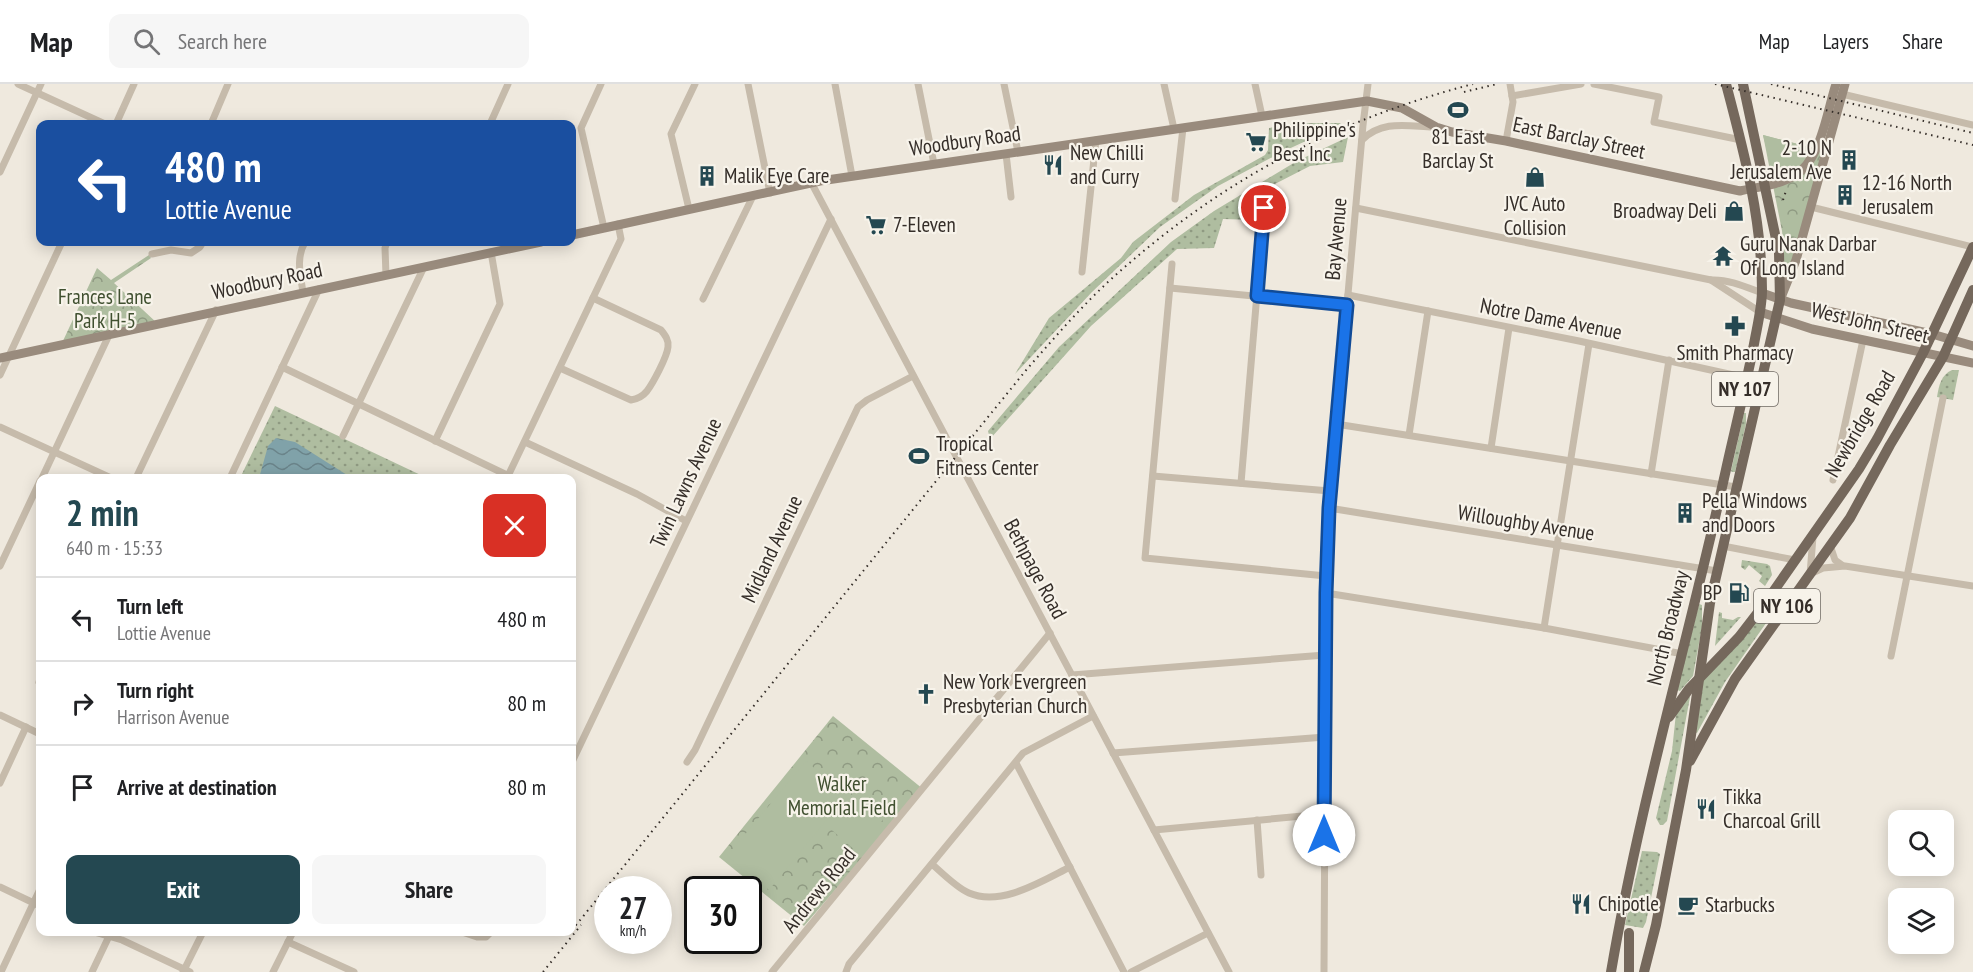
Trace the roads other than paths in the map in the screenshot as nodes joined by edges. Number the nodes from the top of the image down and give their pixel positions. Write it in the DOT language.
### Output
graph roads {
  1 [pos="18,84"];
  2 [pos="41,84"];
  3 [pos="134,84"];
  4 [pos="228,84"];
  5 [pos="508,84"];
  6 [pos="601,84"];
  7 [pos="695,84"];
  8 [pos="748,84"];
  9 [pos="835,84"];
  10 [pos="918,84"];
  11 [pos="1004,84"];
  12 [pos="1164,84"];
  13 [pos="1255,84"];
  14 [pos="1368,84"];
  15 [pos="1510,84"];
  16 [pos="1581,84"];
  17 [pos="1594,84"];
  18 [pos="1726,84"];
  19 [pos="1743,84"];
  20 [pos="1842,87"];
  21 [pos="37,93"];
  22 [pos="1512,96"];
  23 [pos="1367,101"];
  24 [pos="1262,116"];
  25 [pos="96,120"];
  26 [pos="118,120"];
  27 [pos="213,120"];
  28 [pos="492,120"];
  29 [pos="1973,125"];
  30 [pos="1436,127"];
  31 [pos="1178,128"];
  32 [pos="1096,140"];
  33 [pos="1362,140"];
  34 [pos="1740,140"];
  35 [pos="1506,141"];
  36 [pos="1018,152"];
  37 [pos="1006,154"];
  38 [pos="934,164"];
  39 [pos="0,170"];
  40 [pos="852,176"];
  41 [pos="811,182"];
  42 [pos="1764,186"];
  43 [pos="1266,187"];
  44 [pos="1752,188"];
  45 [pos="770,193"];
  46 [pos="753,196"];
  47 [pos="1011,197"];
  48 [pos="1175,199"];
  49 [pos="1811,207"];
  50 [pos="1356,208"];
  51 [pos="689,209"];
  52 [pos="831,219"];
  53 [pos="618,224"];
  54 [pos="604,228"];
  55 [pos="576,234"];
  56 [pos="60,246"];
  57 [pos="201,246"];
  58 [pos="303,246"];
  59 [pos="386,246"];
  60 [pos="521,246"];
  61 [pos="1973,247"];
  62 [pos="491,252"];
  63 [pos="152,254"];
  64 [pos="1172,264"];
  65 [pos="424,267"];
  66 [pos="1082,272"];
  67 [pos="387,275"];
  68 [pos="1711,280"];
  69 [pos="1170,288"];
  70 [pos="319,289"];
  71 [pos="1973,290"];
  72 [pos="303,292"];
  73 [pos="1762,293"];
  74 [pos="1348,295"];
  75 [pos="1257,296"];
  76 [pos="593,298"];
  77 [pos="703,299"];
  78 [pos="1780,300"];
  79 [pos="1347,305"];
  80 [pos="216,310"];
  81 [pos="1428,311"];
  82 [pos="1760,312"];
  83 [pos="1776,318"];
  84 [pos="1509,328"];
  85 [pos="110,333"];
  86 [pos="1932,334"];
  87 [pos="1863,340"];
  88 [pos="1950,340"];
  89 [pos="1589,344"];
  90 [pos="1973,346"];
  91 [pos="1923,353"];
  92 [pos="5,357"];
  93 [pos="1942,357"];
  94 [pos="1669,360"];
  95 [pos="1973,363"];
  96 [pos="282,368"];
  97 [pos="560,368"];
  98 [pos="0,375"];
  99 [pos="914,376"];
  100 [pos="1747,378"];
  101 [pos="1943,398"];
  102 [pos="359,404"];
  103 [pos="1336,424"];
  104 [pos="0,427"];
  105 [pos="1409,435"];
  106 [pos="343,436"];
  107 [pos="435,441"];
  108 [pos="525,442"];
  109 [pos="1491,448"];
  110 [pos="54,452"];
  111 [pos="1571,461"];
  112 [pos="44,474"];
  113 [pos="102,474"];
  114 [pos="138,474"];
  115 [pos="232,474"];
  116 [pos="502,474"];
  117 [pos="509,474"];
  118 [pos="1651,474"];
  119 [pos="1153,476"];
  120 [pos="1833,480"];
  121 [pos="1241,483"];
  122 [pos="1723,485"];
  123 [pos="1736,487"];
  124 [pos="36,490"];
  125 [pos="1330,491"];
  126 [pos="1329,508"];
  127 [pos="686,521"];
  128 [pos="1813,535"];
  129 [pos="1557,545"];
  130 [pos="1830,545"];
  131 [pos="1723,546"];
  132 [pos="1795,560"];
  133 [pos="0,566"];
  134 [pos="1845,566"];
  135 [pos="1704,568"];
  136 [pos="1717,571"];
  137 [pos="1810,574"];
  138 [pos="1326,576"];
  139 [pos="1907,576"];
  140 [pos="1973,586"];
  141 [pos="1326,593"];
  142 [pos="1544,628"];
  143 [pos="1050,633"];
  144 [pos="1683,654"];
  145 [pos="1325,656"];
  146 [pos="1891,656"];
  147 [pos="1072,675"];
  148 [pos="1699,678"];
  149 [pos="0,715"];
  150 [pos="1093,716"];
  151 [pos="1667,720"];
  152 [pos="26,728"];
  153 [pos="36,732"];
  154 [pos="1324,737"];
  155 [pos="1113,753"];
  156 [pos="576,754"];
  157 [pos="687,762"];
  158 [pos="1016,763"];
  159 [pos="1686,770"];
  160 [pos="0,783"];
  161 [pos="1324,814"];
  162 [pos="1257,820"];
  163 [pos="1154,830"];
  164 [pos="932,864"];
  165 [pos="1070,867"];
  166 [pos="1261,875"];
  167 [pos="0,887"];
  168 [pos="36,904"];
  169 [pos="36,906"];
  170 [pos="1208,933"];
  171 [pos="1629,933"];
  172 [pos="109,936"];
  173 [pos="114,936"];
  174 [pos="201,936"];
  175 [pos="290,936"];
  176 [pos="288,942"];
  177 [pos="186,971"];
  178 [pos="1,972"];
  179 [pos="92,972"];
  180 [pos="273,972"];
  181 [pos="354,972"];
  182 [pos="772,972"];
  183 [pos="846,972"];
  184 [pos="1124,972"];
  185 [pos="1131,972"];
  186 [pos="1229,972"];
  187 [pos="1324,972"];
  188 [pos="1611,972"];
  189 [pos="1629,972"];
  190 [pos="1644,972"];
  1 -- 21 [label="street"];
  2 -- 21 [label="street"];
  3 -- 26 [label="street"];
  4 -- 27 [label="street"];
  5 -- 28 [label="street"];
  6 -- 54 [label="street"];
  7 -- 51 [label="street"];
  8 -- 45 [label="street"];
  9 -- 40 [label="street"];
  10 -- 38 [label="street"];
  11 -- 36 [label="street"];
  12 -- 31 [label="street"];
  13 -- 24 [label="street"];
  14 -- 23 [label="street, Bay Avenue"];
  15 -- 22 [label="street"];
  16 -- 22 [label="street"];
  17 -- 34 [label="street"];
  18 -- 34 [label="main road, NY 107"];
  19 -- 42 [label="main road, NY 107"];
  20 -- 29 [label="street"];
  20 -- 42 [label="main road, East Barclay Street"];
  20 -- 49 [label="main road"];
  21 -- 25 [label="street"];
  21 -- 39 [label="street"];
  22 -- 35 [label="street"];
  23 -- 24 [label="main road, Woodbury Road"];
  23 -- 30 [label="main road, East Barclay Street"];
  23 -- 33 [label="street, Bay Avenue"];
  24 -- 31 [label="main road, Woodbury Road"];
  30 -- 33 [label="street"];
  30 -- 35 [label="main road, East Barclay Street"];
  31 -- 32 [label="main road, Woodbury Road"];
  31 -- 48 [label="street"];
  32 -- 36 [label="main road, Woodbury Road"];
  32 -- 66 [label="street"];
  33 -- 50 [label="street, Bay Avenue"];
  34 -- 44 [label="main road, NY 107"];
  35 -- 44 [label="main road, East Barclay Street"];
  36 -- 37 [label="main road, Woodbury Road"];
  37 -- 38 [label="main road, Woodbury Road"];
  37 -- 47 [label="street"];
  38 -- 40 [label="main road, Woodbury Road"];
  40 -- 41 [label="main road, Woodbury Road"];
  41 -- 45 [label="main road, Woodbury Road"];
  41 -- 52 [label="street, Bethpage Road"];
  42 -- 44 [label="main road, East Barclay Street"];
  42 -- 78 [label="main road, NY 107"];
  43 -- 75 [label="street"];
  44 -- 73 [label="main road, NY 107"];
  45 -- 46 [label="main road, Woodbury Road"];
  46 -- 51 [label="main road, Woodbury Road"];
  46 -- 77 [label="street"];
  49 -- 61 [label="street"];
  49 -- 78 [label="main road"];
  50 -- 68 [label="street"];
  50 -- 74 [label="street, Bay Avenue"];
  51 -- 53 [label="main road, Woodbury Road"];
  52 -- 99 [label="street, Bethpage Road"];
  52 -- 127 [label="street, Twin Lawns Avenue"];
  53 -- 54 [label="main road, Woodbury Road"];
  53 -- 76 [label="street"];
  54 -- 55 [label="main road, Woodbury Road"];
  56 -- 92 [label="street"];
  57 -- 63 [label="street"];
  58 -- 72 [label="street"];
  59 -- 67 [label="street"];
  60 -- 62 [label="main road, Woodbury Road"];
  61 -- 86 [label="main road, Newbridge Road / NY 106"];
  62 -- 65 [label="main road, Woodbury Road"];
  62 -- 107 [label="street"];
  64 -- 69 [label="street"];
  65 -- 67 [label="main road, Woodbury Road"];
  65 -- 102 [label="street"];
  67 -- 70 [label="main road, Woodbury Road"];
  68 -- 73 [label="street"];
  68 -- 82 [label="street"];
  69 -- 75 [label="street"];
  69 -- 119 [label="street"];
  70 -- 72 [label="main road, Woodbury Road"];
  70 -- 96 [label="street"];
  71 -- 88 [label="main road, NY 106"];
  72 -- 80 [label="main road, Woodbury Road"];
  73 -- 78 [label="main road, West John Street"];
  73 -- 82 [label="main road, North Broadway / NY 107"];
  74 -- 79 [label="street, Bay Avenue"];
  74 -- 81 [label="street, Notre Dame Avenue"];
  75 -- 79 [label="street"];
  75 -- 121 [label="street"];
  76 -- 97 [label="street"];
  76 -- 97 [label="street"];
  78 -- 83 [label="main road, North Broadway / NY 107"];
  78 -- 86 [label="main road, West John Street"];
  79 -- 103 [label="street, Bay Avenue"];
  80 -- 85 [label="main road, Woodbury Road"];
  80 -- 114 [label="street"];
  81 -- 84 [label="street, Notre Dame Avenue"];
  81 -- 105 [label="street"];
  82 -- 83 [label="main road, West John Street"];
  82 -- 100 [label="main road, North Broadway / NY 107"];
  83 -- 87 [label="main road, West John Street"];
  83 -- 123 [label="main road, North Broadway / NY 107"];
  84 -- 89 [label="street, Notre Dame Avenue"];
  84 -- 109 [label="street"];
  85 -- 92 [label="main road, Woodbury Road"];
  85 -- 110 [label="street"];
  86 -- 88 [label="main road, West John Street"];
  86 -- 91 [label="main road, Newbridge Road / NY 106"];
  87 -- 91 [label="main road, West John Street"];
  87 -- 120 [label="street"];
  88 -- 90 [label="main road, West John Street"];
  88 -- 93 [label="main road, NY 106"];
  89 -- 94 [label="street, Notre Dame Avenue"];
  89 -- 111 [label="street"];
  91 -- 93 [label="main road, West John Street"];
  91 -- 128 [label="main road, Newbridge Road / NY 106"];
  92 -- 98 [label="street"];
  93 -- 95 [label="main road, West John Street"];
  93 -- 130 [label="main road, Newbridge Road / NY 106"];
  94 -- 100 [label="street, Notre Dame Avenue"];
  94 -- 118 [label="street"];
  96 -- 102 [label="street"];
  96 -- 115 [label="street"];
  97 -- 108 [label="street"];
  99 -- 143 [label="street, Bethpage Road"];
  99 -- 157 [label="street, Midland Avenue"];
  100 -- 122 [label="main road, North Broadway / NY 107"];
  101 -- 139 [label="street"];
  102 -- 106 [label="street"];
  102 -- 107 [label="street"];
  103 -- 105 [label="street"];
  103 -- 125 [label="street, Bay Avenue"];
  104 -- 110 [label="street"];
  105 -- 109 [label="street"];
  107 -- 116 [label="street"];
  108 -- 117 [label="street"];
  108 -- 127 [label="street"];
  109 -- 111 [label="street"];
  110 -- 112 [label="street"];
  110 -- 113 [label="street"];
  111 -- 118 [label="street"];
  111 -- 129 [label="street"];
  118 -- 122 [label="street"];
  119 -- 121 [label="street"];
  119 -- 138 [label="street"];
  121 -- 125 [label="street"];
  122 -- 123 [label="street"];
  122 -- 135 [label="main road, North Broadway / NY 107"];
  123 -- 131 [label="main road, North Broadway / NY 107"];
  124 -- 133 [label="street"];
  125 -- 126 [label="street, Bay Avenue"];
  126 -- 129 [label="street, Willoughby Avenue"];
  126 -- 138 [label="street, Bay Avenue"];
  127 -- 156 [label="street, Twin Lawns Avenue"];
  128 -- 132 [label="main road, Newbridge Road / NY 106"];
  128 -- 137 [label="street"];
  129 -- 135 [label="street, Willoughby Avenue"];
  129 -- 142 [label="street"];
  130 -- 134 [label="street"];
  130 -- 137 [label="main road, Newbridge Road / NY 106"];
  131 -- 132 [label="street"];
  131 -- 136 [label="main road, North Broadway / NY 107"];
  132 -- 148 [label="main road, Newbridge Road / NY 106"];
  134 -- 137 [label="street"];
  134 -- 139 [label="street"];
  135 -- 136 [label="street, Willoughby Avenue"];
  135 -- 144 [label="main road, North Broadway / NY 107"];
  136 -- 148 [label="main road, North Broadway / NY 107"];
  137 -- 159 [label="main road, Newbridge Road / NY 106"];
  138 -- 141 [label="street, Bay Avenue"];
  139 -- 140 [label="street"];
  139 -- 146 [label="street"];
  141 -- 142 [label="street"];
  141 -- 145 [label="street, Bay Avenue"];
  142 -- 144 [label="street"];
  143 -- 147 [label="street, Bethpage Road"];
  143 -- 182 [label="street, Andrews Road"];
  144 -- 151 [label="main road, North Broadway / NY 107"];
  145 -- 147 [label="street"];
  145 -- 154 [label="street, Bay Avenue"];
  147 -- 150 [label="street, Bethpage Road"];
  148 -- 151 [label="main road, Newbridge Road / NY 106"];
  148 -- 159 [label="main road, North Broadway / NY 107"];
  149 -- 152 [label="street"];
  150 -- 155 [label="street, Bethpage Road"];
  150 -- 158 [label="street"];
  151 -- 188 [label="main road, North Broadway / NY 106"];
  152 -- 153 [label="street"];
  152 -- 160 [label="street"];
  154 -- 155 [label="street"];
  154 -- 161 [label="street, Bay Avenue"];
  155 -- 163 [label="street, Bethpage Road"];
  158 -- 164 [label="street"];
  158 -- 165 [label="street"];
  159 -- 190 [label="main road, North Broadway / NY 106"];
  161 -- 162 [label="street"];
  161 -- 187 [label="street, Bay Avenue"];
  162 -- 163 [label="street"];
  162 -- 166 [label="street"];
  163 -- 170 [label="street, Bethpage Road"];
  164 -- 165 [label="street"];
  164 -- 183 [label="street"];
  165 -- 184 [label="street"];
  167 -- 168 [label="street"];
  169 -- 178 [label="street"];
  170 -- 185 [label="street"];
  170 -- 186 [label="street, Bethpage Road"];
  171 -- 189 [label="main road"];
  172 -- 179 [label="street"];
  173 -- 177 [label="street"];
  174 -- 177 [label="street"];
  175 -- 176 [label="street"];
  176 -- 180 [label="street"];
  176 -- 181 [label="street"];
}
